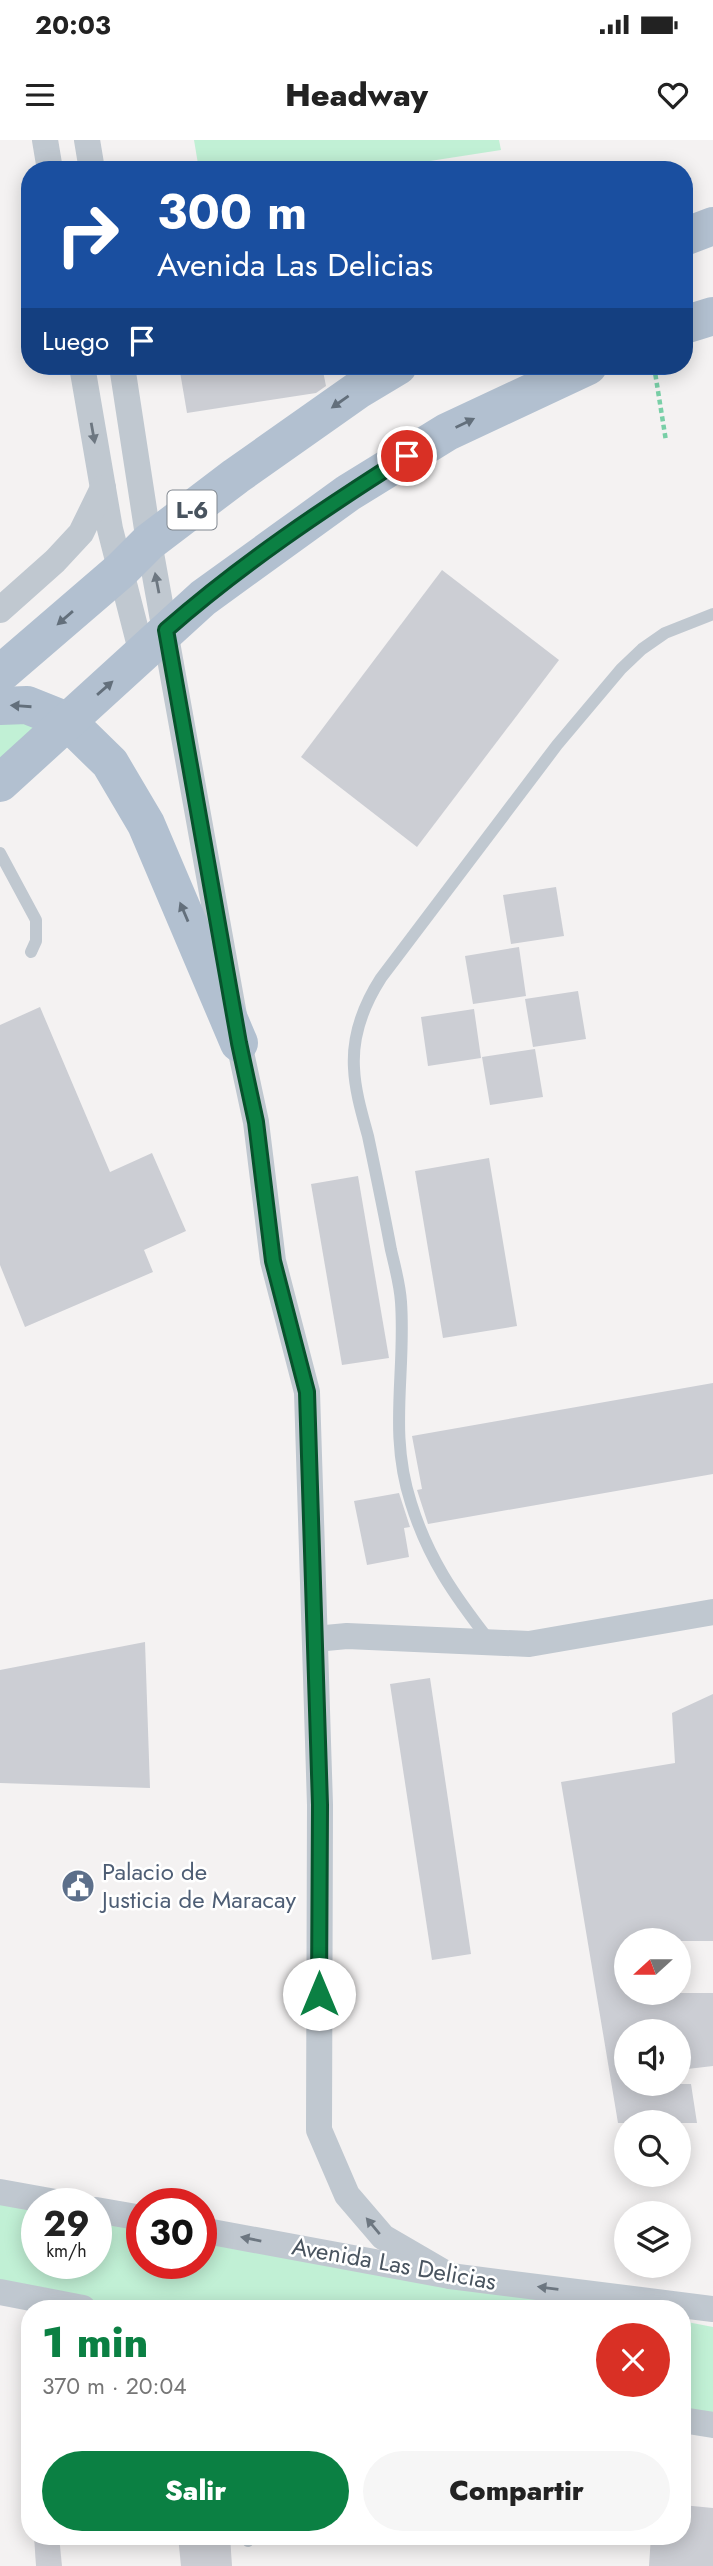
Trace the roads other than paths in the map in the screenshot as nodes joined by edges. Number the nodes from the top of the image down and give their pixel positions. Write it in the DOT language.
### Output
graph roads {
  1 [pos="45,140"];
  2 [pos="87,140"];
  3 [pos="48,161"];
  4 [pos="90,161"];
  5 [pos="713,226"];
  6 [pos="693,234"];
  7 [pos="713,316"];
  8 [pos="693,323"];
  9 [pos="84,375"];
  10 [pos="123,375"];
  11 [pos="383,375"];
  12 [pos="569,375"];
  13 [pos="103,488"];
  14 [pos="149,542"];
  15 [pos="121,570"];
  16 [pos="0,610"];
  17 [pos="713,614"];
  18 [pos="154,642"];
  19 [pos="0,674"];
  20 [pos="0,706"];
  21 [pos="67,721"];
  22 [pos="0,783"];
  23 [pos="0,853"];
  24 [pos="31,952"];
  25 [pos="239,1043"];
  26 [pos="713,1612"];
  27 [pos="315,1639"];
  28 [pos="491,1643"];
  29 [pos="0,2192"];
  30 [pos="21,2196"];
  31 [pos="217,2233"];
  32 [pos="450,2276"];
  33 [pos="0,2292"];
  34 [pos="42,2300"];
  35 [pos="641,2300"];
  36 [pos="691,2306"];
  37 [pos="713,2309"];
  38 [pos="691,2421"];
  39 [pos="713,2425"];
  1 -- 3 [label="street"];
  2 -- 4 [label="street"];
  5 -- 6 [label="main road"];
  7 -- 8 [label="main road"];
  9 -- 13 [label="street, one-way"];
  10 -- 14 [label="street"];
  11 -- 14 [label="main road, L-6, one-way"];
  18 -- 12 [label="main road, one-way"];
  13 -- 15 [label="street"];
  13 -- 16 [label="street"];
  14 -- 15 [label="main road, L-6"];
  18 -- 14 [label="street, one-way"];
  15 -- 18 [label="street"];
  15 -- 19 [label="main road, L-6, one-way"];
  17 -- 28 [label="lane"];
  21 -- 18 [label="main road, one-way"];
  18 -- 25 [label="street"];
  21 -- 20 [label="main road, one-way"];
  21 -- 22 [label="main road"];
  25 -- 21 [label="main road, one-way"];
  23 -- 24 [label="lane"];
  25 -- 27 [label="street"];
  26 -- 28 [label="street"];
  27 -- 28 [label="street"];
  32 -- 27 [label="street, one-way"];
  29 -- 30 [label="street"];
  32 -- 31 [label="street, Avenida Las Delicias, one-way"];
  35 -- 32 [label="street, Avenida Las Delicias, one-way"];
  33 -- 34 [label="street"];
  37 -- 36 [label="street, Avenida Las Delicias, one-way"];
  38 -- 39 [label="street"];
}
